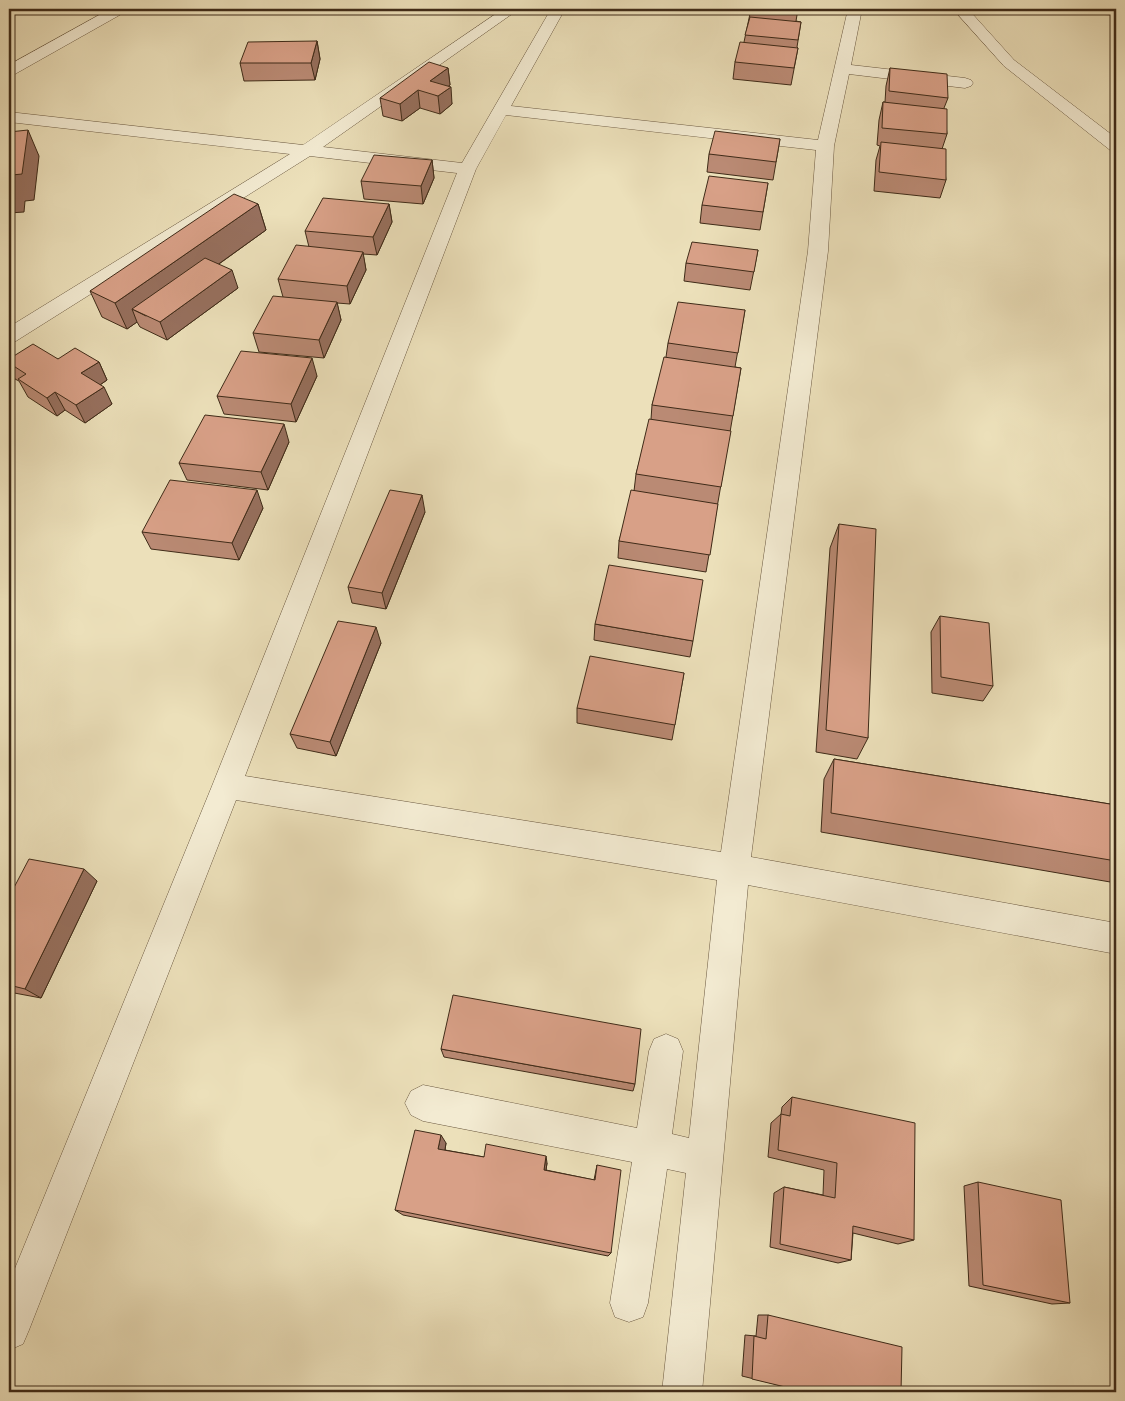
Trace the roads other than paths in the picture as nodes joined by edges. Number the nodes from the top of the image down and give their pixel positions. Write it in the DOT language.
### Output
graph roads {
  1 [pos="120,9"];
  2 [pos="512,9"];
  3 [pos="558,9"];
  4 [pos="855,9"];
  5 [pos="960,9"];
  6 [pos="1071,9"];
  7 [pos="1116,11"];
  8 [pos="842,69"];
  9 [pos="9,71"];
  10 [pos="965,83"];
  11 [pos="502,110"];
  12 [pos="9,117"];
  13 [pos="825,146"];
  14 [pos="1116,146"];
  15 [pos="308,150"];
  16 [pos="467,169"];
  17 [pos="9,336"];
  18 [pos="226,786"];
  19 [pos="734,868"];
  20 [pos="1116,939"];
  21 [pos="666,1051"];
  22 [pos="423,1103"];
  23 [pos="652,1150"];
  24 [pos="705,1159"];
  25 [pos="628,1303"];
  26 [pos="9,1330"];
  27 [pos="682,1392"];
  1 -- 9 [label="street"];
  2 -- 15 [label="street"];
  3 -- 11 [label="street"];
  4 -- 8 [label="street"];
  5 -- 14 [label="street"];
  6 -- 7 [label="street"];
  8 -- 10 [label="street"];
  8 -- 13 [label="street"];
  11 -- 13 [label="street"];
  11 -- 16 [label="street"];
  12 -- 15 [label="street"];
  13 -- 19 [label="street"];
  15 -- 16 [label="street"];
  15 -- 17 [label="street"];
  16 -- 18 [label="street"];
  18 -- 19 [label="street"];
  18 -- 26 [label="street"];
  19 -- 20 [label="street"];
  19 -- 24 [label="street"];
  21 -- 23 [label="street"];
  22 -- 23 [label="street"];
  23 -- 24 [label="street"];
  23 -- 25 [label="street"];
  24 -- 27 [label="street"];
}
